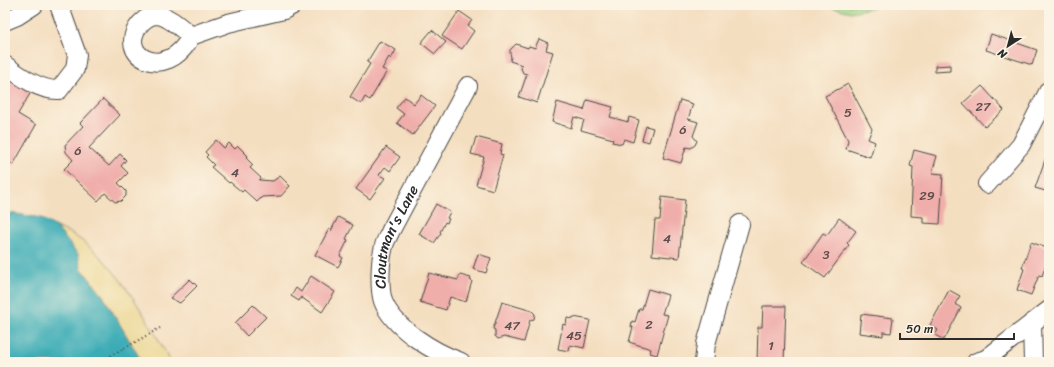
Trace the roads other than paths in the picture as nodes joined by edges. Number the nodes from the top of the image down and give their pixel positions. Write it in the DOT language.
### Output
graph roads {
  1 [pos="34,5"];
  2 [pos="59,5"];
  3 [pos="293,5"];
  4 [pos="5,21"];
  5 [pos="191,36"];
  6 [pos="5,64"];
  7 [pos="468,86"];
  8 [pos="1049,90"];
  9 [pos="987,184"];
  10 [pos="740,224"];
  11 [pos="1049,310"];
  12 [pos="1032,323"];
  13 [pos="461,362"];
  14 [pos="704,362"];
  15 [pos="976,362"];
  16 [pos="1034,362"];
  1 -- 4 [label="street"];
  2 -- 6 [label="street"];
  3 -- 5 [label="street"];
  7 -- 13 [label="street, Cloutman's Lane"];
  8 -- 9 [label="street"];
  10 -- 14 [label="street"];
  11 -- 12 [label="street"];
  12 -- 15 [label="street"];
  12 -- 16 [label="street"];
}
